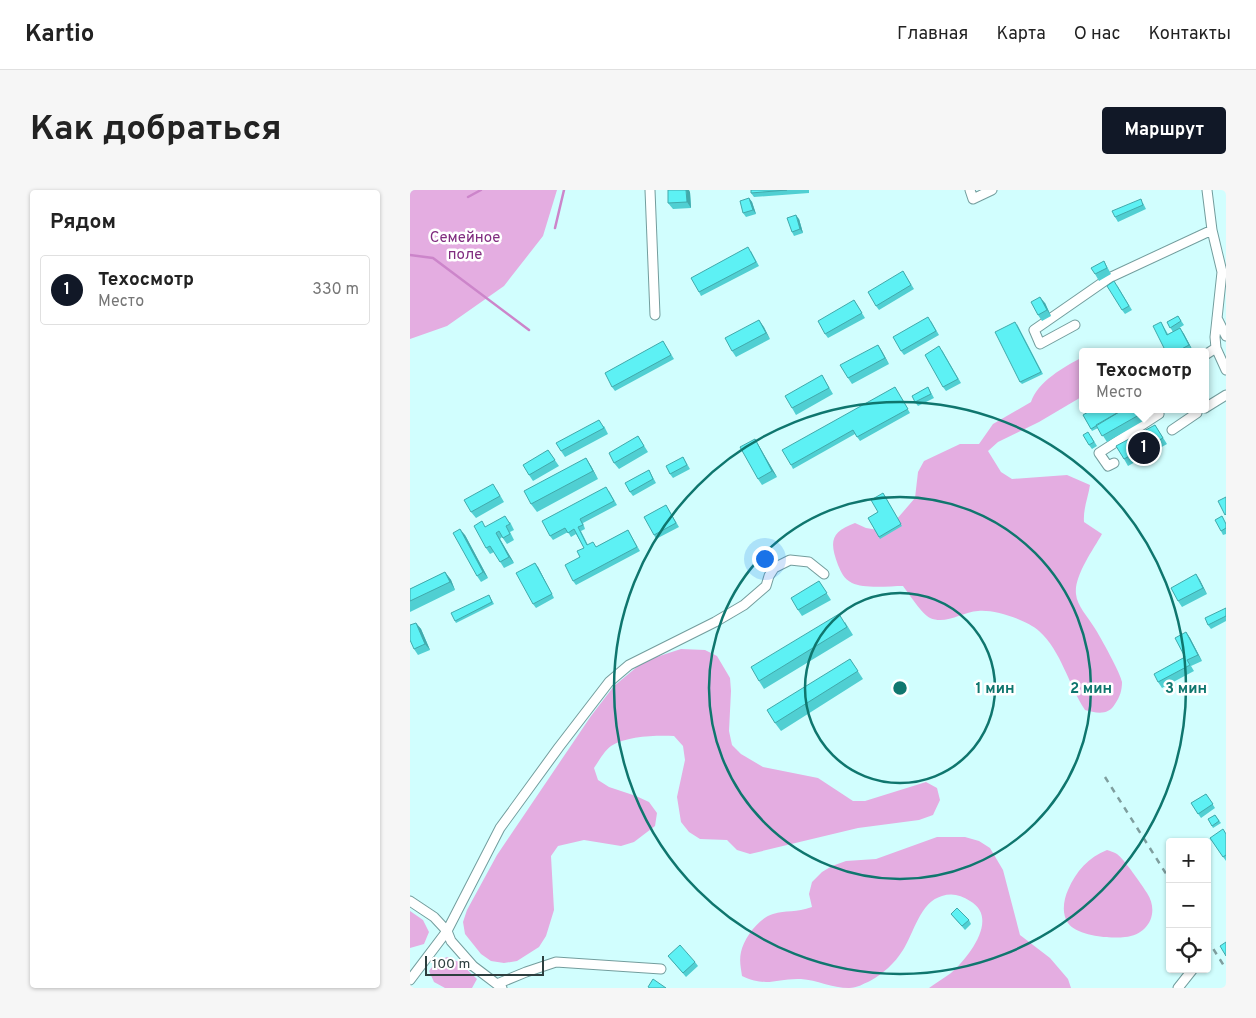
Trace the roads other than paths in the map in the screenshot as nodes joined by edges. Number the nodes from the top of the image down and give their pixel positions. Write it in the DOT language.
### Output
graph roads {
  1 [pos="650,190"];
  2 [pos="970,190"];
  3 [pos="992,190"];
  4 [pos="1207,190"];
  5 [pos="1212,230"];
  6 [pos="656,315"];
  7 [pos="1221,319"];
  8 [pos="1075,326"];
  9 [pos="1226,336"];
  10 [pos="1216,348"];
  11 [pos="1209,352"];
  12 [pos="1226,370"];
  13 [pos="1226,395"];
  14 [pos="1209,405"];
  15 [pos="1159,413"];
  16 [pos="1196,413"];
  17 [pos="1172,430"];
  18 [pos="1114,463"];
  19 [pos="824,574"];
  20 [pos="410,901"];
  21 [pos="447,931"];
  22 [pos="661,969"];
  23 [pos="1189,973"];
  24 [pos="410,980"];
  25 [pos="500,986"];
  26 [pos="1178,988"];
  1 -- 6 [label="street"];
  2 -- 3 [label="street"];
  4 -- 5 [label="street"];
  5 -- 7 [label="street"];
  5 -- 8 [label="street"];
  7 -- 9 [label="street"];
  7 -- 10 [label="street"];
  10 -- 11 [label="street"];
  10 -- 12 [label="street"];
  13 -- 14 [label="street"];
  15 -- 18 [label="street"];
  16 -- 17 [label="street"];
  19 -- 21 [label="street"];
  20 -- 21 [label="street"];
  21 -- 24 [label="street"];
  21 -- 25 [label="street"];
  22 -- 25 [label="street"];
  23 -- 26 [label="street"];
}
